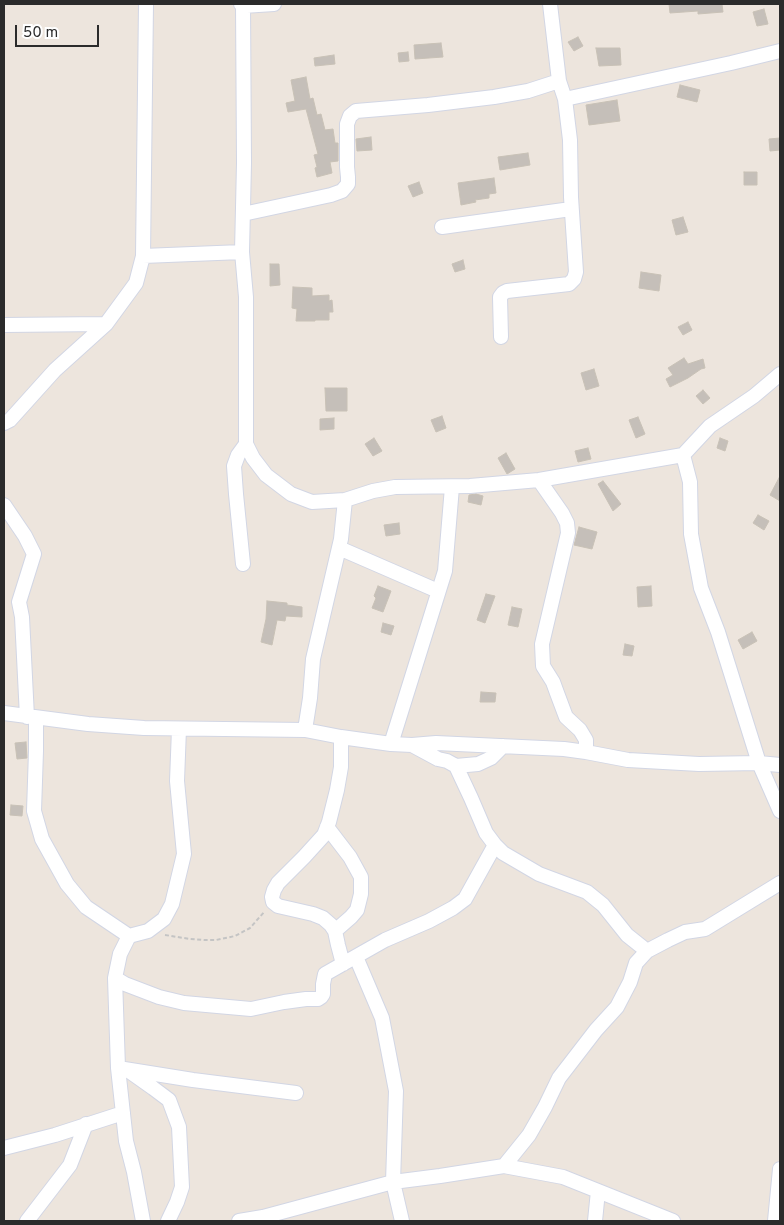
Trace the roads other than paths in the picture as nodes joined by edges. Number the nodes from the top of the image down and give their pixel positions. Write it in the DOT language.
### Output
graph roads {
  1 [pos="146,4"];
  2 [pos="242,4"];
  3 [pos="274,4"];
  4 [pos="550,4"];
  5 [pos="780,51"];
  6 [pos="559,81"];
  7 [pos="565,99"];
  8 [pos="571,209"];
  9 [pos="243,214"];
  10 [pos="442,227"];
  11 [pos="242,252"];
  12 [pos="143,256"];
  13 [pos="106,324"];
  14 [pos="4,325"];
  15 [pos="501,337"];
  16 [pos="780,374"];
  17 [pos="4,423"];
  18 [pos="246,444"];
  19 [pos="683,455"];
  20 [pos="539,480"];
  21 [pos="452,486"];
  22 [pos="345,500"];
  23 [pos="4,505"];
  24 [pos="339,548"];
  25 [pos="243,564"];
  26 [pos="438,591"];
  27 [pos="4,713"];
  28 [pos="32,717"];
  29 [pos="179,729"];
  30 [pos="305,730"];
  31 [pos="341,737"];
  32 [pos="391,744"];
  33 [pos="412,745"];
  34 [pos="503,746"];
  35 [pos="586,752"];
  36 [pos="759,763"];
  37 [pos="780,765"];
  38 [pos="456,766"];
  39 [pos="780,811"];
  40 [pos="327,827"];
  41 [pos="495,846"];
  42 [pos="780,884"];
  43 [pos="335,931"];
  44 [pos="129,936"];
  45 [pos="647,951"];
  46 [pos="349,961"];
  47 [pos="115,978"];
  48 [pos="122,1069"];
  49 [pos="296,1093"];
  50 [pos="123,1113"];
  51 [pos="86,1124"];
  52 [pos="4,1148"];
  53 [pos="504,1166"];
  54 [pos="780,1169"];
  55 [pos="393,1182"];
  56 [pos="598,1191"];
  57 [pos="27,1221"];
  58 [pos="143,1221"];
  59 [pos="168,1221"];
  60 [pos="239,1221"];
  61 [pos="402,1221"];
  62 [pos="595,1221"];
  63 [pos="673,1221"];
  64 [pos="774,1221"];
  1 -- 12 [label="street"];
  2 -- 3 [label="street"];
  2 -- 9 [label="street"];
  4 -- 6 [label="street"];
  5 -- 7 [label="street"];
  6 -- 7 [label="street"];
  6 -- 9 [label="street"];
  7 -- 8 [label="street"];
  8 -- 10 [label="street"];
  8 -- 15 [label="street"];
  9 -- 11 [label="street"];
  11 -- 12 [label="street"];
  11 -- 18 [label="street"];
  12 -- 13 [label="street"];
  13 -- 14 [label="street"];
  13 -- 17 [label="street"];
  16 -- 19 [label="street"];
  18 -- 22 [label="street"];
  18 -- 25 [label="street"];
  19 -- 20 [label="street"];
  19 -- 36 [label="street"];
  20 -- 21 [label="street"];
  20 -- 35 [label="street"];
  21 -- 22 [label="street"];
  21 -- 26 [label="street"];
  22 -- 24 [label="street"];
  23 -- 28 [label="street"];
  24 -- 26 [label="street"];
  24 -- 30 [label="street"];
  26 -- 32 [label="street"];
  27 -- 28 [label="street"];
  28 -- 29 [label="street"];
  28 -- 44 [label="street"];
  29 -- 30 [label="street"];
  29 -- 44 [label="street"];
  30 -- 31 [label="street"];
  31 -- 32 [label="street"];
  31 -- 40 [label="street"];
  32 -- 33 [label="street"];
  33 -- 34 [label="street"];
  33 -- 38 [label="street"];
  34 -- 35 [label="street"];
  34 -- 38 [label="street"];
  35 -- 36 [label="street"];
  36 -- 37 [label="street"];
  36 -- 39 [label="street"];
  38 -- 41 [label="street"];
  40 -- 43 [label="street"];
  40 -- 43 [label="street"];
  41 -- 45 [label="street"];
  41 -- 46 [label="street"];
  42 -- 45 [label="street"];
  43 -- 46 [label="street"];
  44 -- 47 [label="street"];
  45 -- 53 [label="street"];
  46 -- 47 [label="street"];
  46 -- 55 [label="street"];
  47 -- 48 [label="street"];
  48 -- 49 [label="street"];
  48 -- 50 [label="street"];
  48 -- 59 [label="street"];
  50 -- 51 [label="street"];
  50 -- 58 [label="street"];
  51 -- 52 [label="street"];
  51 -- 57 [label="street"];
  53 -- 55 [label="street"];
  53 -- 56 [label="street"];
  54 -- 64 [label="street"];
  55 -- 60 [label="street"];
  55 -- 61 [label="street"];
  56 -- 62 [label="street"];
  56 -- 63 [label="street"];
}
